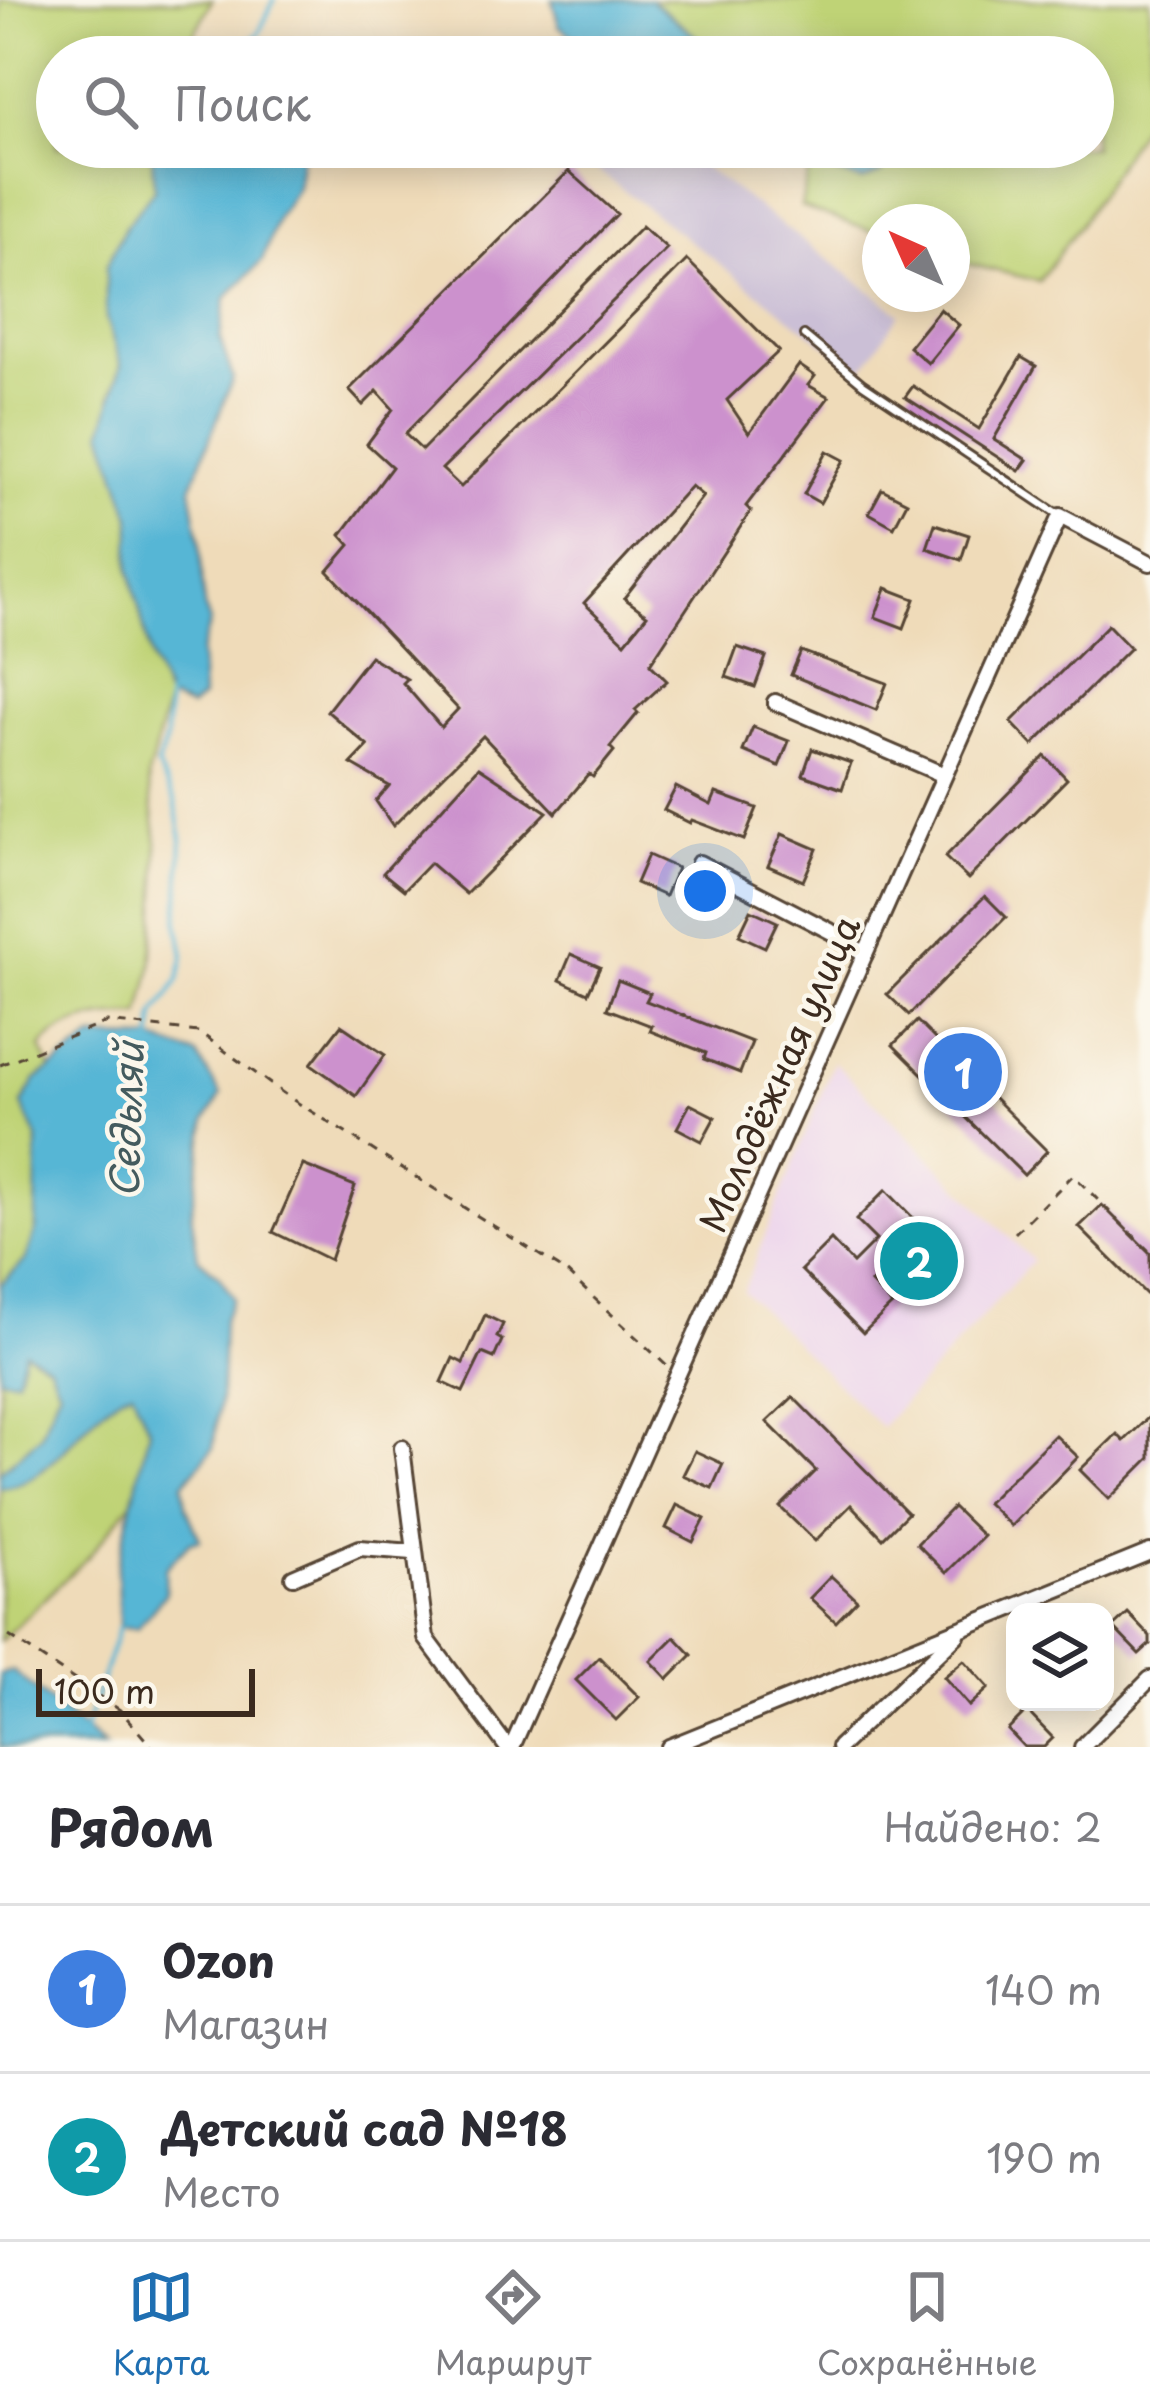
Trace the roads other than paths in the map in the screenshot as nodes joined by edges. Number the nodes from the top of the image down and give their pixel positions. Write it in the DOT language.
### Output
graph roads {
  1 [pos="804,335"];
  2 [pos="1060,516"];
  3 [pos="1150,563"];
  4 [pos="775,702"];
  5 [pos="944,775"];
  6 [pos="699,863"];
  7 [pos="865,954"];
  8 [pos="402,1448"];
  9 [pos="413,1552"];
  10 [pos="1150,1552"];
  11 [pos="293,1576"];
  12 [pos="965,1627"];
  13 [pos="1150,1679"];
  14 [pos="509,1747"];
  15 [pos="669,1747"];
  16 [pos="839,1747"];
  17 [pos="1082,1747"];
  1 -- 2 [label="lane"];
  2 -- 3 [label="street"];
  2 -- 5 [label="street, Молодёжная улица"];
  4 -- 5 [label="street"];
  5 -- 7 [label="street, Молодёжная улица"];
  6 -- 7 [label="street"];
  7 -- 14 [label="street, Молодёжная улица"];
  8 -- 9 [label="street"];
  9 -- 11 [label="street"];
  9 -- 14 [label="street"];
  10 -- 12 [label="street"];
  12 -- 15 [label="street"];
  12 -- 16 [label="street"];
  13 -- 17 [label="street"];
}
